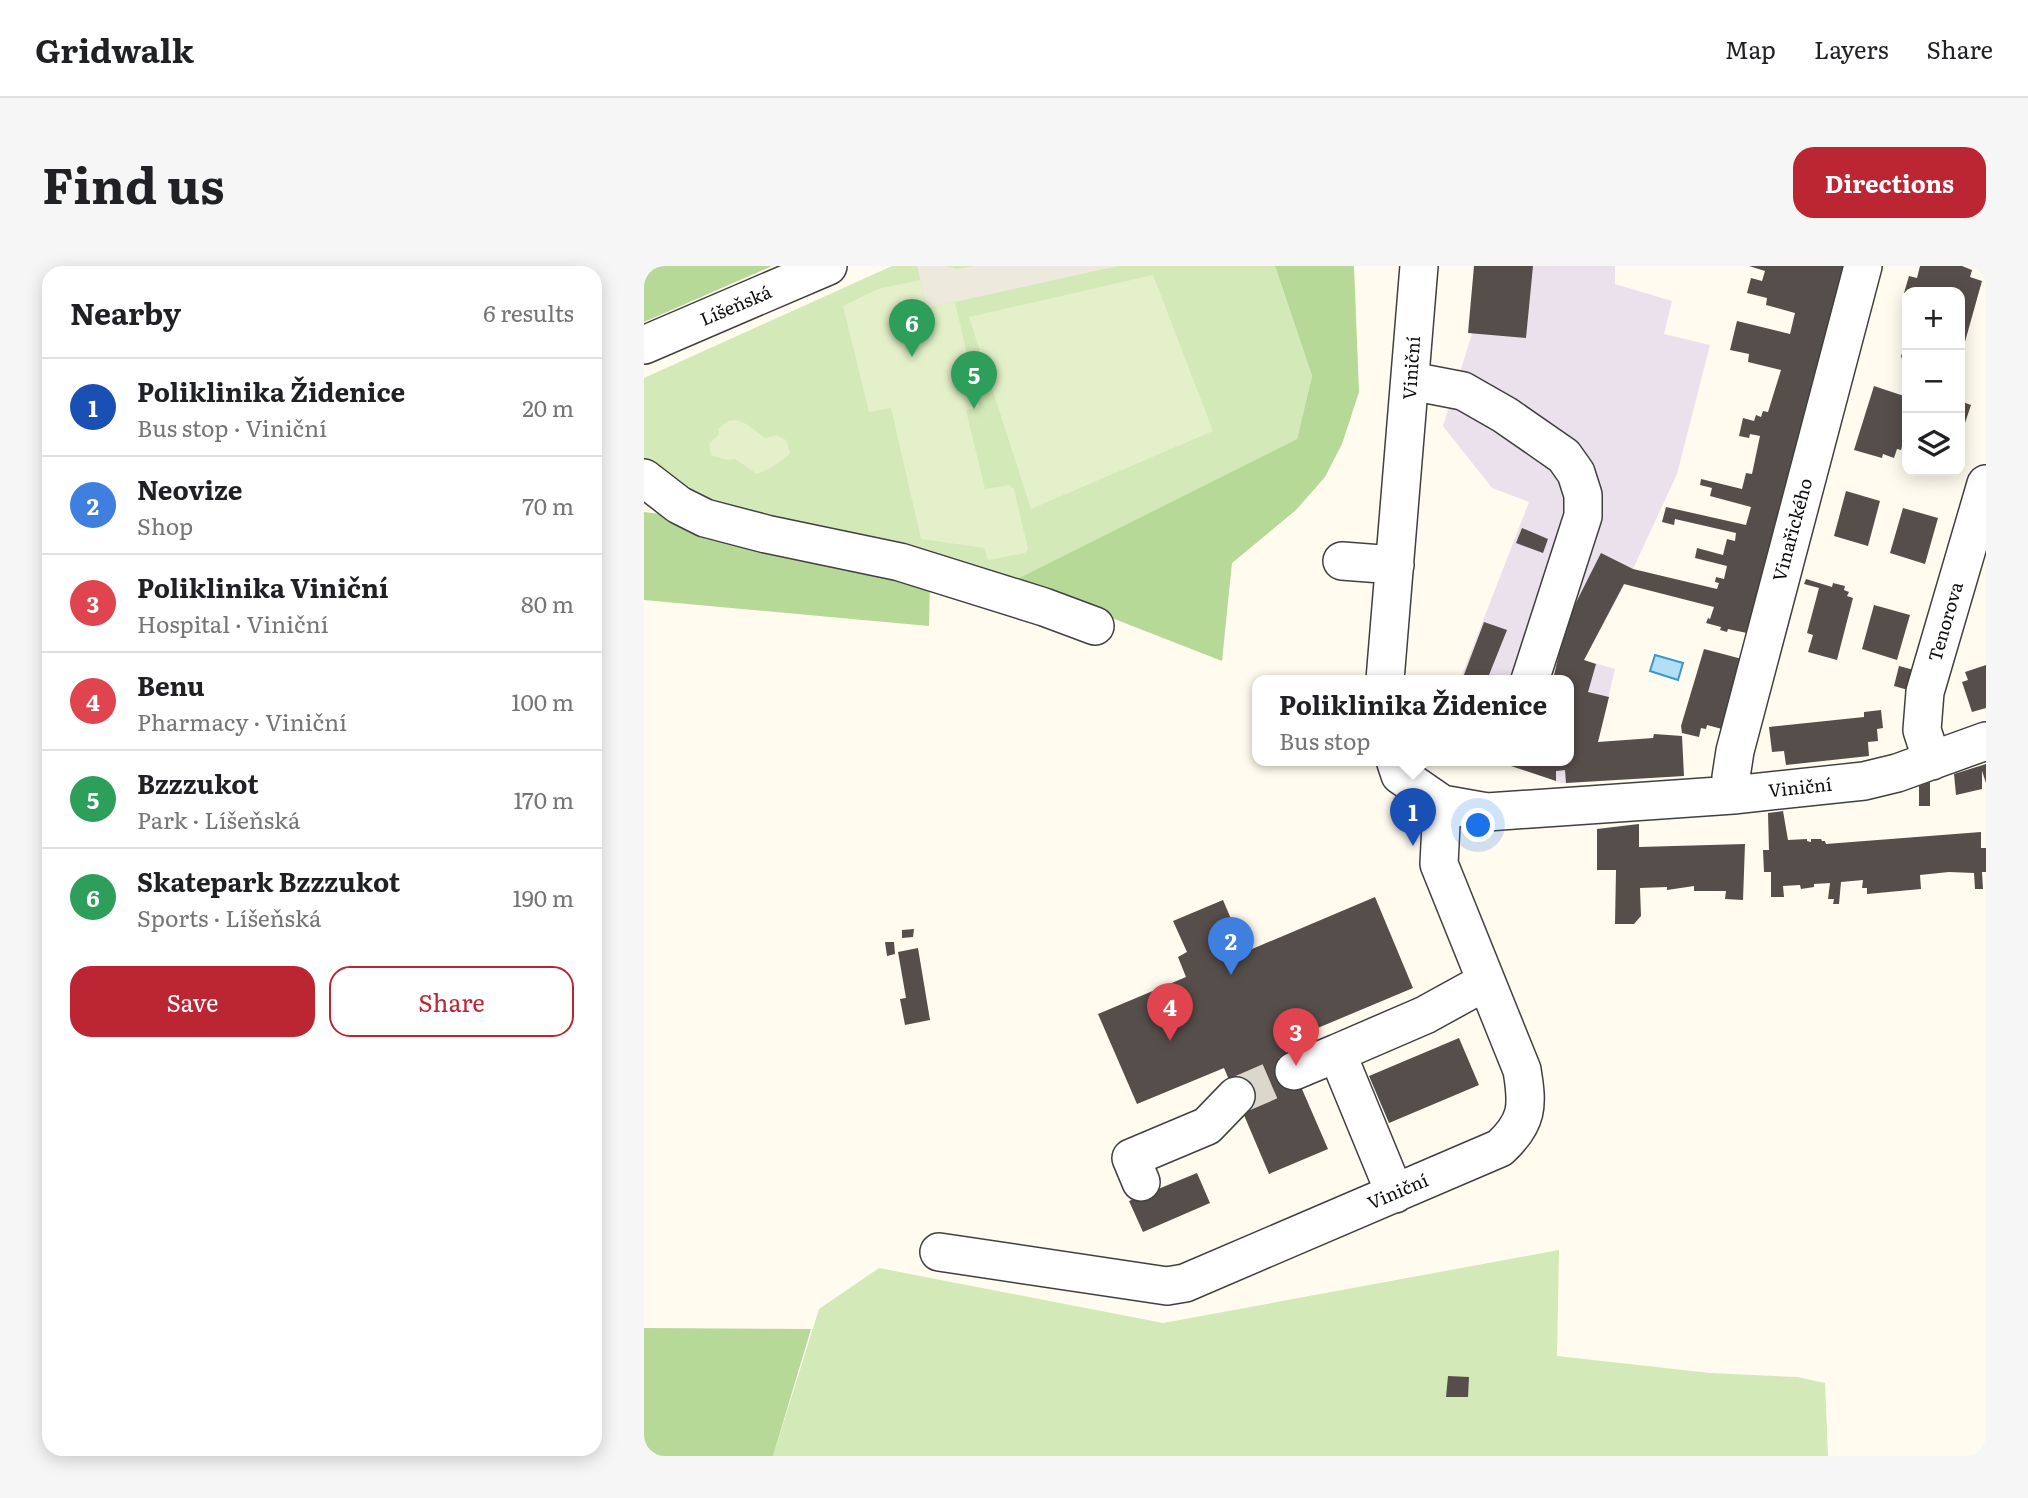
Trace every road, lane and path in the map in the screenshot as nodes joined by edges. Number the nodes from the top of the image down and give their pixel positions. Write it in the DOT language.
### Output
graph roads {
  1 [pos="828,266"];
  2 [pos="1419,266"];
  3 [pos="1863,266"];
  4 [pos="644,345"];
  5 [pos="1411,381"];
  6 [pos="644,478"];
  7 [pos="1986,484"];
  8 [pos="1342,561"];
  9 [pos="1395,565"];
  10 [pos="1095,626"];
  11 [pos="1385,675"];
  12 [pos="1532,675"];
  13 [pos="1986,741"];
  14 [pos="1932,761"];
  15 [pos="1397,766"];
  16 [pos="1733,795"];
  17 [pos="1442,804"];
  18 [pos="1485,982"];
  19 [pos="1337,1053"];
  20 [pos="1294,1071"];
  21 [pos="1236,1096"];
  22 [pos="1142,1182"];
  23 [pos="1395,1194"];
  24 [pos="939,1252"];
  1 -- 4 [label="street, Líšeňská"];
  2 -- 5 [label="street, Viniční"];
  3 -- 16 [label="street, Vinařického"];
  5 -- 9 [label="street, Viniční"];
  5 -- 12 [label="street"];
  6 -- 10 [label="street"];
  7 -- 14 [label="street, Tenorova"];
  8 -- 9 [label="street"];
  9 -- 11 [label="street, Viniční"];
  13 -- 14 [label="street, Viniční"];
  14 -- 16 [label="street, Viniční"];
  15 -- 17 [label="street, Viniční"];
  16 -- 17 [label="street, Viniční"];
  17 -- 18 [label="street, Viniční"];
  18 -- 19 [label="street"];
  18 -- 23 [label="street, Viniční"];
  19 -- 20 [label="street"];
  19 -- 23 [label="street"];
  21 -- 22 [label="street"];
  23 -- 24 [label="street, Viniční"];
}
